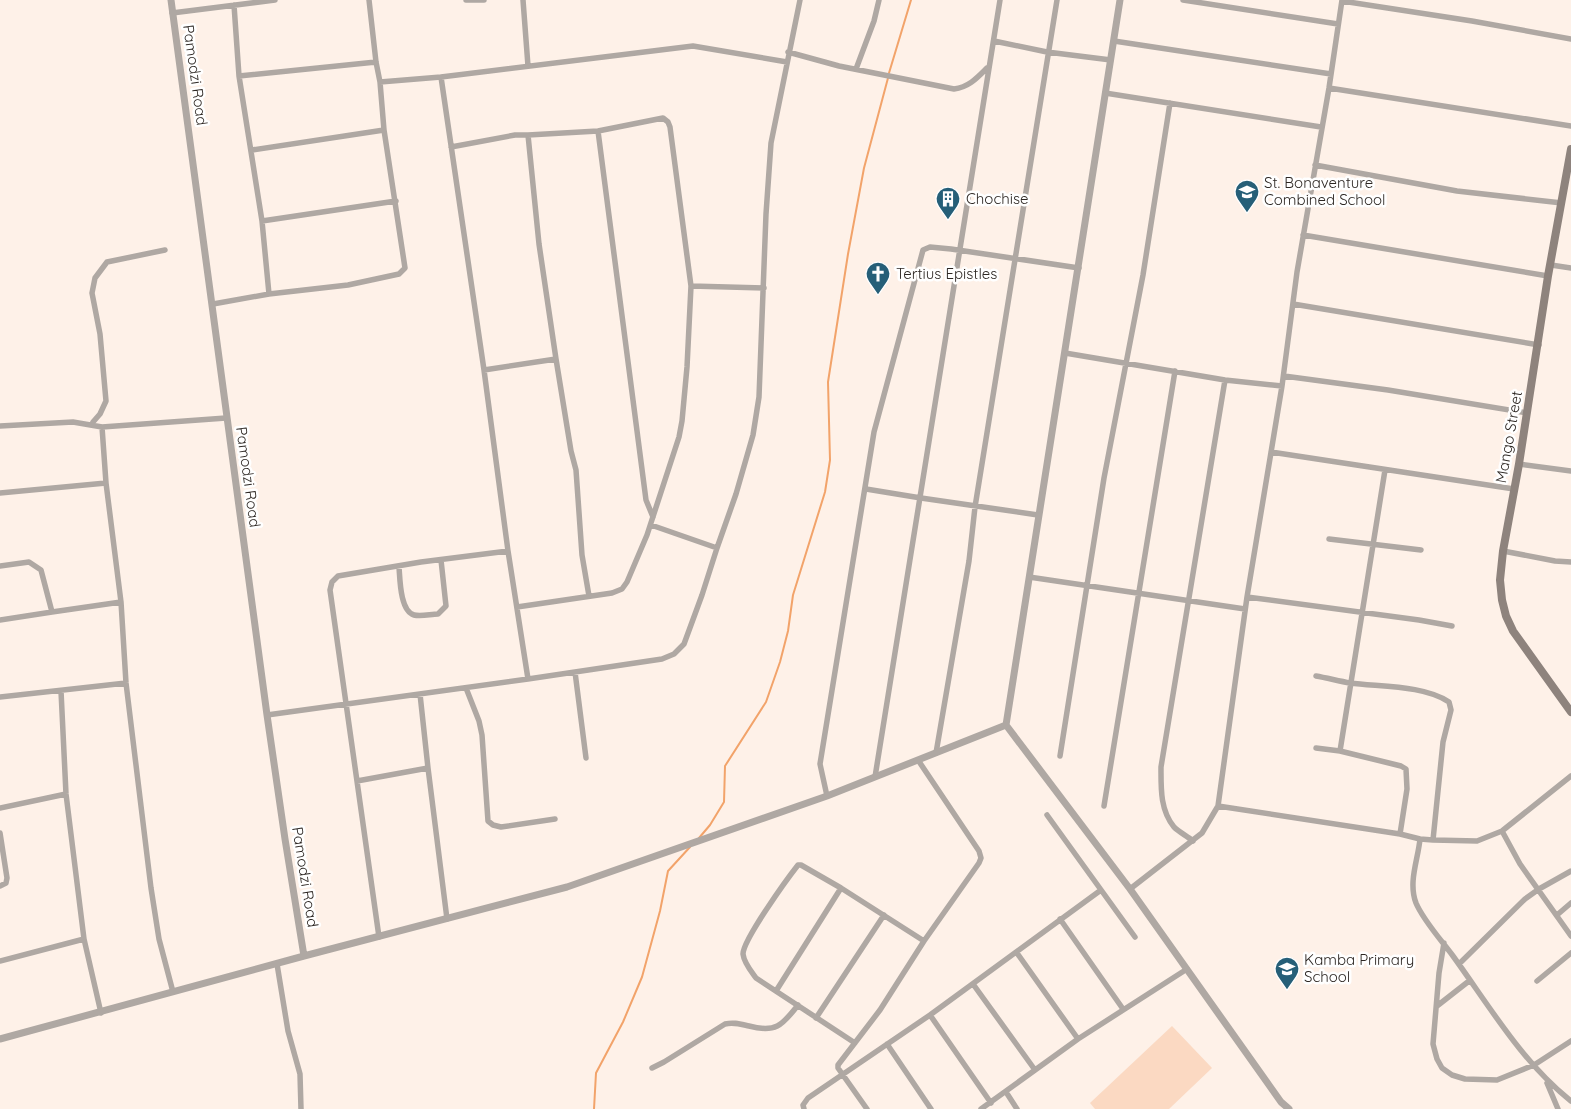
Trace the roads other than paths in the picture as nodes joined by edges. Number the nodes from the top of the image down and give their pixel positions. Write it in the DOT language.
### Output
graph roads {
  1 [pos="171,0"];
  2 [pos="275,0"];
  3 [pos="370,0"];
  4 [pos="466,0"];
  5 [pos="484,0"];
  6 [pos="523,0"];
  7 [pos="800,0"];
  8 [pos="879,0"];
  9 [pos="1000,0"];
  10 [pos="1057,0"];
  11 [pos="1120,0"];
  12 [pos="1183,0"];
  13 [pos="1342,0"];
  14 [pos="234,6"];
  15 [pos="172,13"];
  16 [pos="1338,24"];
  17 [pos="1571,39"];
  18 [pos="994,41"];
  19 [pos="1114,41"];
  20 [pos="788,52"];
  21 [pos="1048,52"];
  22 [pos="1111,60"];
  23 [pos="376,62"];
  24 [pos="787,62"];
  25 [pos="528,66"];
  26 [pos="988,68"];
  27 [pos="856,69"];
  28 [pos="1331,74"];
  29 [pos="239,76"];
  30 [pos="441,77"];
  31 [pos="380,82"];
  32 [pos="1329,88"];
  33 [pos="1105,93"];
  34 [pos="1170,103"];
  35 [pos="1571,126"];
  36 [pos="1321,128"];
  37 [pos="384,130"];
  38 [pos="598,131"];
  39 [pos="528,135"];
  40 [pos="451,147"];
  41 [pos="1571,149"];
  42 [pos="252,150"];
  43 [pos="1315,165"];
  44 [pos="396,201"];
  45 [pos="1562,203"];
  46 [pos="262,221"];
  47 [pos="1303,235"];
  48 [pos="165,250"];
  49 [pos="958,250"];
  50 [pos="1015,258"];
  51 [pos="1551,265"];
  52 [pos="1079,268"];
  53 [pos="1571,268"];
  54 [pos="1548,276"];
  55 [pos="691,286"];
  56 [pos="764,288"];
  57 [pos="269,294"];
  58 [pos="213,304"];
  59 [pos="1293,304"];
  60 [pos="1539,345"];
  61 [pos="1065,353"];
  62 [pos="556,359"];
  63 [pos="1126,364"];
  64 [pos="484,370"];
  65 [pos="1175,372"];
  66 [pos="1284,376"];
  67 [pos="1225,380"];
  68 [pos="1282,386"];
  69 [pos="1527,413"];
  70 [pos="226,418"];
  71 [pos="93,422"];
  72 [pos="0,426"];
  73 [pos="102,427"];
  74 [pos="1271,452"];
  75 [pos="1519,464"];
  76 [pos="1386,470"];
  77 [pos="1571,471"];
  78 [pos="106,482"];
  79 [pos="866,488"];
  80 [pos="1514,489"];
  81 [pos="0,493"];
  82 [pos="921,498"];
  83 [pos="975,507"];
  84 [pos="1038,516"];
  85 [pos="653,517"];
  86 [pos="650,525"];
  87 [pos="1329,539"];
  88 [pos="1374,544"];
  89 [pos="717,548"];
  90 [pos="1421,550"];
  91 [pos="508,551"];
  92 [pos="1503,551"];
  93 [pos="441,560"];
  94 [pos="1571,562"];
  95 [pos="0,566"];
  96 [pos="399,567"];
  97 [pos="1029,577"];
  98 [pos="1087,586"];
  99 [pos="1139,593"];
  100 [pos="589,596"];
  101 [pos="1247,597"];
  102 [pos="1188,601"];
  103 [pos="121,602"];
  104 [pos="517,607"];
  105 [pos="1245,610"];
  106 [pos="52,612"];
  107 [pos="1362,612"];
  108 [pos="0,620"];
  109 [pos="1452,626"];
  110 [pos="575,672"];
  111 [pos="1316,676"];
  112 [pos="528,679"];
  113 [pos="126,683"];
  114 [pos="1351,683"];
  115 [pos="466,688"];
  116 [pos="61,691"];
  117 [pos="420,694"];
  118 [pos="0,697"];
  119 [pos="346,704"];
  120 [pos="1571,712"];
  121 [pos="267,716"];
  122 [pos="1006,725"];
  123 [pos="1316,748"];
  124 [pos="1340,751"];
  125 [pos="936,753"];
  126 [pos="1060,756"];
  127 [pos="586,758"];
  128 [pos="918,760"];
  129 [pos="428,768"];
  130 [pos="1571,776"];
  131 [pos="876,777"];
  132 [pos="357,781"];
  133 [pos="66,794"];
  134 [pos="827,796"];
  135 [pos="1104,806"];
  136 [pos="1218,806"];
  137 [pos="0,808"];
  138 [pos="1047,815"];
  139 [pos="555,819"];
  140 [pos="1502,831"];
  141 [pos="0,833"];
  142 [pos="1400,834"];
  143 [pos="1420,839"];
  144 [pos="1433,840"];
  145 [pos="1193,841"];
  146 [pos="1571,871"];
  147 [pos="0,886"];
  148 [pos="841,888"];
  149 [pos="1130,889"];
  150 [pos="1539,889"];
  151 [pos="1101,890"];
  152 [pos="1571,904"];
  153 [pos="884,915"];
  154 [pos="1557,915"];
  155 [pos="447,919"];
  156 [pos="1060,919"];
  157 [pos="1571,936"];
  158 [pos="379,937"];
  159 [pos="1135,937"];
  160 [pos="84,939"];
  161 [pos="924,941"];
  162 [pos="1444,943"];
  163 [pos="1017,953"];
  164 [pos="1571,954"];
  165 [pos="304,956"];
  166 [pos="0,961"];
  167 [pos="277,964"];
  168 [pos="1459,964"];
  169 [pos="1187,969"];
  170 [pos="1469,981"];
  171 [pos="1537,981"];
  172 [pos="973,984"];
  173 [pos="776,991"];
  174 [pos="173,992"];
  175 [pos="798,1005"];
  176 [pos="1437,1006"];
  177 [pos="1123,1009"];
  178 [pos="101,1013"];
  179 [pos="930,1015"];
  180 [pos="816,1018"];
  181 [pos="0,1039"];
  182 [pos="1078,1039"];
  183 [pos="1571,1041"];
  184 [pos="855,1043"];
  185 [pos="888,1044"];
  186 [pos="1534,1065"];
  187 [pos="652,1068"];
  188 [pos="1035,1070"];
  189 [pos="843,1073"];
  190 [pos="1543,1078"];
  191 [pos="1006,1092"];
  192 [pos="1571,1101"];
  193 [pos="991,1102"];
  194 [pos="301,1109"];
  195 [pos="804,1109"];
  196 [pos="867,1109"];
  197 [pos="931,1109"];
  198 [pos="982,1109"];
  199 [pos="1017,1109"];
  200 [pos="1289,1109"];
  201 [pos="1558,1109"];
  1 -- 15 [label="street, Pamodzi Road"];
  2 -- 14 [label="street"];
  3 -- 23 [label="street"];
  4 -- 5 [label="street"];
  6 -- 25 [label="street"];
  7 -- 20 [label="street"];
  8 -- 27 [label="street"];
  9 -- 18 [label="street"];
  10 -- 21 [label="street"];
  11 -- 19 [label="street"];
  12 -- 16 [label="street"];
  13 -- 16 [label="street"];
  13 -- 17 [label="street"];
  14 -- 15 [label="street"];
  14 -- 29 [label="street"];
  15 -- 58 [label="street, Pamodzi Road"];
  16 -- 28 [label="street"];
  18 -- 21 [label="street"];
  18 -- 26 [label="street"];
  19 -- 22 [label="street"];
  19 -- 28 [label="street"];
  20 -- 24 [label="street"];
  20 -- 27 [label="street"];
  21 -- 22 [label="street"];
  21 -- 50 [label="street"];
  22 -- 33 [label="street"];
  23 -- 29 [label="street"];
  23 -- 31 [label="street"];
  24 -- 25 [label="street"];
  24 -- 56 [label="street"];
  25 -- 30 [label="street"];
  26 -- 27 [label="street"];
  26 -- 49 [label="street"];
  28 -- 32 [label="street"];
  29 -- 42 [label="street"];
  30 -- 31 [label="street"];
  30 -- 40 [label="street"];
  31 -- 37 [label="street"];
  32 -- 35 [label="street"];
  32 -- 36 [label="street"];
  33 -- 34 [label="street"];
  33 -- 52 [label="street"];
  34 -- 36 [label="street"];
  34 -- 63 [label="street"];
  36 -- 43 [label="street"];
  37 -- 42 [label="street"];
  37 -- 44 [label="street"];
  38 -- 39 [label="street"];
  38 -- 55 [label="street"];
  38 -- 85 [label="street"];
  39 -- 40 [label="street"];
  39 -- 62 [label="street"];
  40 -- 64 [label="street"];
  41 -- 45 [label="main road, Mango Street"];
  42 -- 46 [label="street"];
  43 -- 45 [label="street"];
  43 -- 47 [label="street"];
  44 -- 46 [label="street"];
  44 -- 57 [label="street"];
  45 -- 51 [label="main road, Mango Street"];
  46 -- 57 [label="street"];
  47 -- 54 [label="street"];
  47 -- 59 [label="street"];
  48 -- 71 [label="street"];
  49 -- 50 [label="street"];
  49 -- 79 [label="street"];
  49 -- 82 [label="street"];
  50 -- 52 [label="street"];
  50 -- 83 [label="street"];
  51 -- 53 [label="street"];
  51 -- 54 [label="main road, Mango Street"];
  52 -- 61 [label="street"];
  54 -- 60 [label="main road, Mango Street"];
  55 -- 56 [label="street"];
  55 -- 85 [label="street"];
  56 -- 89 [label="street"];
  57 -- 58 [label="street"];
  58 -- 70 [label="street, Pamodzi Road"];
  59 -- 60 [label="street"];
  59 -- 66 [label="street"];
  60 -- 69 [label="main road, Mango Street"];
  61 -- 63 [label="street"];
  61 -- 84 [label="street"];
  62 -- 64 [label="street"];
  62 -- 100 [label="street"];
  63 -- 65 [label="street"];
  63 -- 98 [label="street"];
  64 -- 91 [label="street"];
  65 -- 67 [label="street"];
  65 -- 99 [label="street"];
  66 -- 68 [label="street"];
  66 -- 69 [label="street"];
  67 -- 68 [label="street"];
  67 -- 102 [label="street"];
  68 -- 74 [label="street"];
  69 -- 75 [label="main road, Mango Street"];
  70 -- 73 [label="street"];
  70 -- 121 [label="street, Pamodzi Road"];
  72 -- 73 [label="street"];
  73 -- 78 [label="street"];
  74 -- 76 [label="street"];
  74 -- 101 [label="street"];
  75 -- 77 [label="street"];
  75 -- 80 [label="main road, Mango Street"];
  76 -- 80 [label="street"];
  76 -- 88 [label="street"];
  78 -- 81 [label="street"];
  78 -- 103 [label="street"];
  79 -- 82 [label="street"];
  79 -- 134 [label="street"];
  80 -- 92 [label="main road, Mango Street"];
  82 -- 83 [label="street"];
  82 -- 131 [label="street"];
  83 -- 84 [label="street"];
  83 -- 125 [label="street"];
  84 -- 97 [label="street"];
  85 -- 86 [label="street"];
  86 -- 89 [label="street"];
  86 -- 100 [label="street"];
  87 -- 88 [label="street"];
  88 -- 90 [label="street"];
  88 -- 107 [label="street"];
  89 -- 110 [label="street"];
  91 -- 93 [label="street"];
  91 -- 104 [label="street"];
  92 -- 94 [label="street"];
  92 -- 120 [label="main road, Mango Street"];
  93 -- 96 [label="street"];
  93 -- 96 [label="street"];
  95 -- 106 [label="street"];
  96 -- 119 [label="street"];
  97 -- 98 [label="street"];
  97 -- 122 [label="street"];
  98 -- 99 [label="street"];
  98 -- 126 [label="street"];
  99 -- 102 [label="street"];
  99 -- 135 [label="street"];
  100 -- 104 [label="street"];
  101 -- 105 [label="street"];
  101 -- 107 [label="street"];
  102 -- 105 [label="street"];
  102 -- 145 [label="street"];
  103 -- 106 [label="street"];
  103 -- 113 [label="street"];
  104 -- 112 [label="street"];
  105 -- 136 [label="street"];
  106 -- 108 [label="street"];
  107 -- 109 [label="street"];
  107 -- 114 [label="street"];
  110 -- 112 [label="street"];
  110 -- 127 [label="street"];
  111 -- 114 [label="street"];
  112 -- 115 [label="street"];
  113 -- 116 [label="street"];
  113 -- 174 [label="street"];
  114 -- 124 [label="street"];
  114 -- 144 [label="street"];
  115 -- 117 [label="street"];
  115 -- 139 [label="street"];
  116 -- 118 [label="street"];
  116 -- 133 [label="street"];
  117 -- 119 [label="street"];
  117 -- 129 [label="street"];
  119 -- 121 [label="street"];
  119 -- 132 [label="street"];
  121 -- 165 [label="street, Pamodzi Road"];
  122 -- 125 [label="street"];
  122 -- 149 [label="street"];
  123 -- 124 [label="street"];
  124 -- 142 [label="street"];
  125 -- 128 [label="street"];
  128 -- 131 [label="street"];
  128 -- 161 [label="street"];
  129 -- 132 [label="street"];
  129 -- 155 [label="street"];
  130 -- 140 [label="street"];
  131 -- 134 [label="street"];
  132 -- 158 [label="street"];
  133 -- 137 [label="street"];
  133 -- 160 [label="street"];
  134 -- 155 [label="street"];
  136 -- 142 [label="street"];
  136 -- 145 [label="street"];
  138 -- 151 [label="street"];
  140 -- 144 [label="street"];
  140 -- 150 [label="street"];
  141 -- 147 [label="street"];
  142 -- 143 [label="street"];
  143 -- 144 [label="street"];
  143 -- 162 [label="street"];
  145 -- 149 [label="street"];
  146 -- 150 [label="street"];
  148 -- 153 [label="street"];
  148 -- 173 [label="street"];
  148 -- 173 [label="street"];
  149 -- 169 [label="street"];
  150 -- 154 [label="street"];
  150 -- 168 [label="street"];
  151 -- 156 [label="street"];
  151 -- 159 [label="street"];
  152 -- 154 [label="street"];
  153 -- 161 [label="street"];
  153 -- 180 [label="street"];
  154 -- 157 [label="street"];
  155 -- 158 [label="street"];
  156 -- 163 [label="street"];
  156 -- 177 [label="street"];
  158 -- 165 [label="street"];
  160 -- 166 [label="street"];
  160 -- 178 [label="street"];
  161 -- 184 [label="street"];
  162 -- 168 [label="street"];
  162 -- 176 [label="street"];
  163 -- 172 [label="street"];
  163 -- 182 [label="street"];
  164 -- 171 [label="street"];
  165 -- 167 [label="street"];
  167 -- 174 [label="street"];
  167 -- 194 [label="street"];
  168 -- 170 [label="street"];
  169 -- 177 [label="street"];
  169 -- 200 [label="street"];
  170 -- 176 [label="street"];
  170 -- 186 [label="street"];
  172 -- 179 [label="street"];
  172 -- 188 [label="street"];
  173 -- 175 [label="street"];
  174 -- 178 [label="street"];
  175 -- 180 [label="street"];
  175 -- 187 [label="street"];
  176 -- 186 [label="street"];
  177 -- 182 [label="street"];
  178 -- 181 [label="street"];
  179 -- 185 [label="street"];
  179 -- 193 [label="street"];
  180 -- 184 [label="street"];
  182 -- 188 [label="street"];
  183 -- 186 [label="street"];
  184 -- 189 [label="street"];
  185 -- 189 [label="street"];
  185 -- 197 [label="street"];
  186 -- 190 [label="street"];
  188 -- 191 [label="street"];
  189 -- 195 [label="street"];
  189 -- 196 [label="street"];
  190 -- 192 [label="street"];
  190 -- 201 [label="street"];
  191 -- 193 [label="street"];
  191 -- 199 [label="street"];
  193 -- 198 [label="street"];
}
